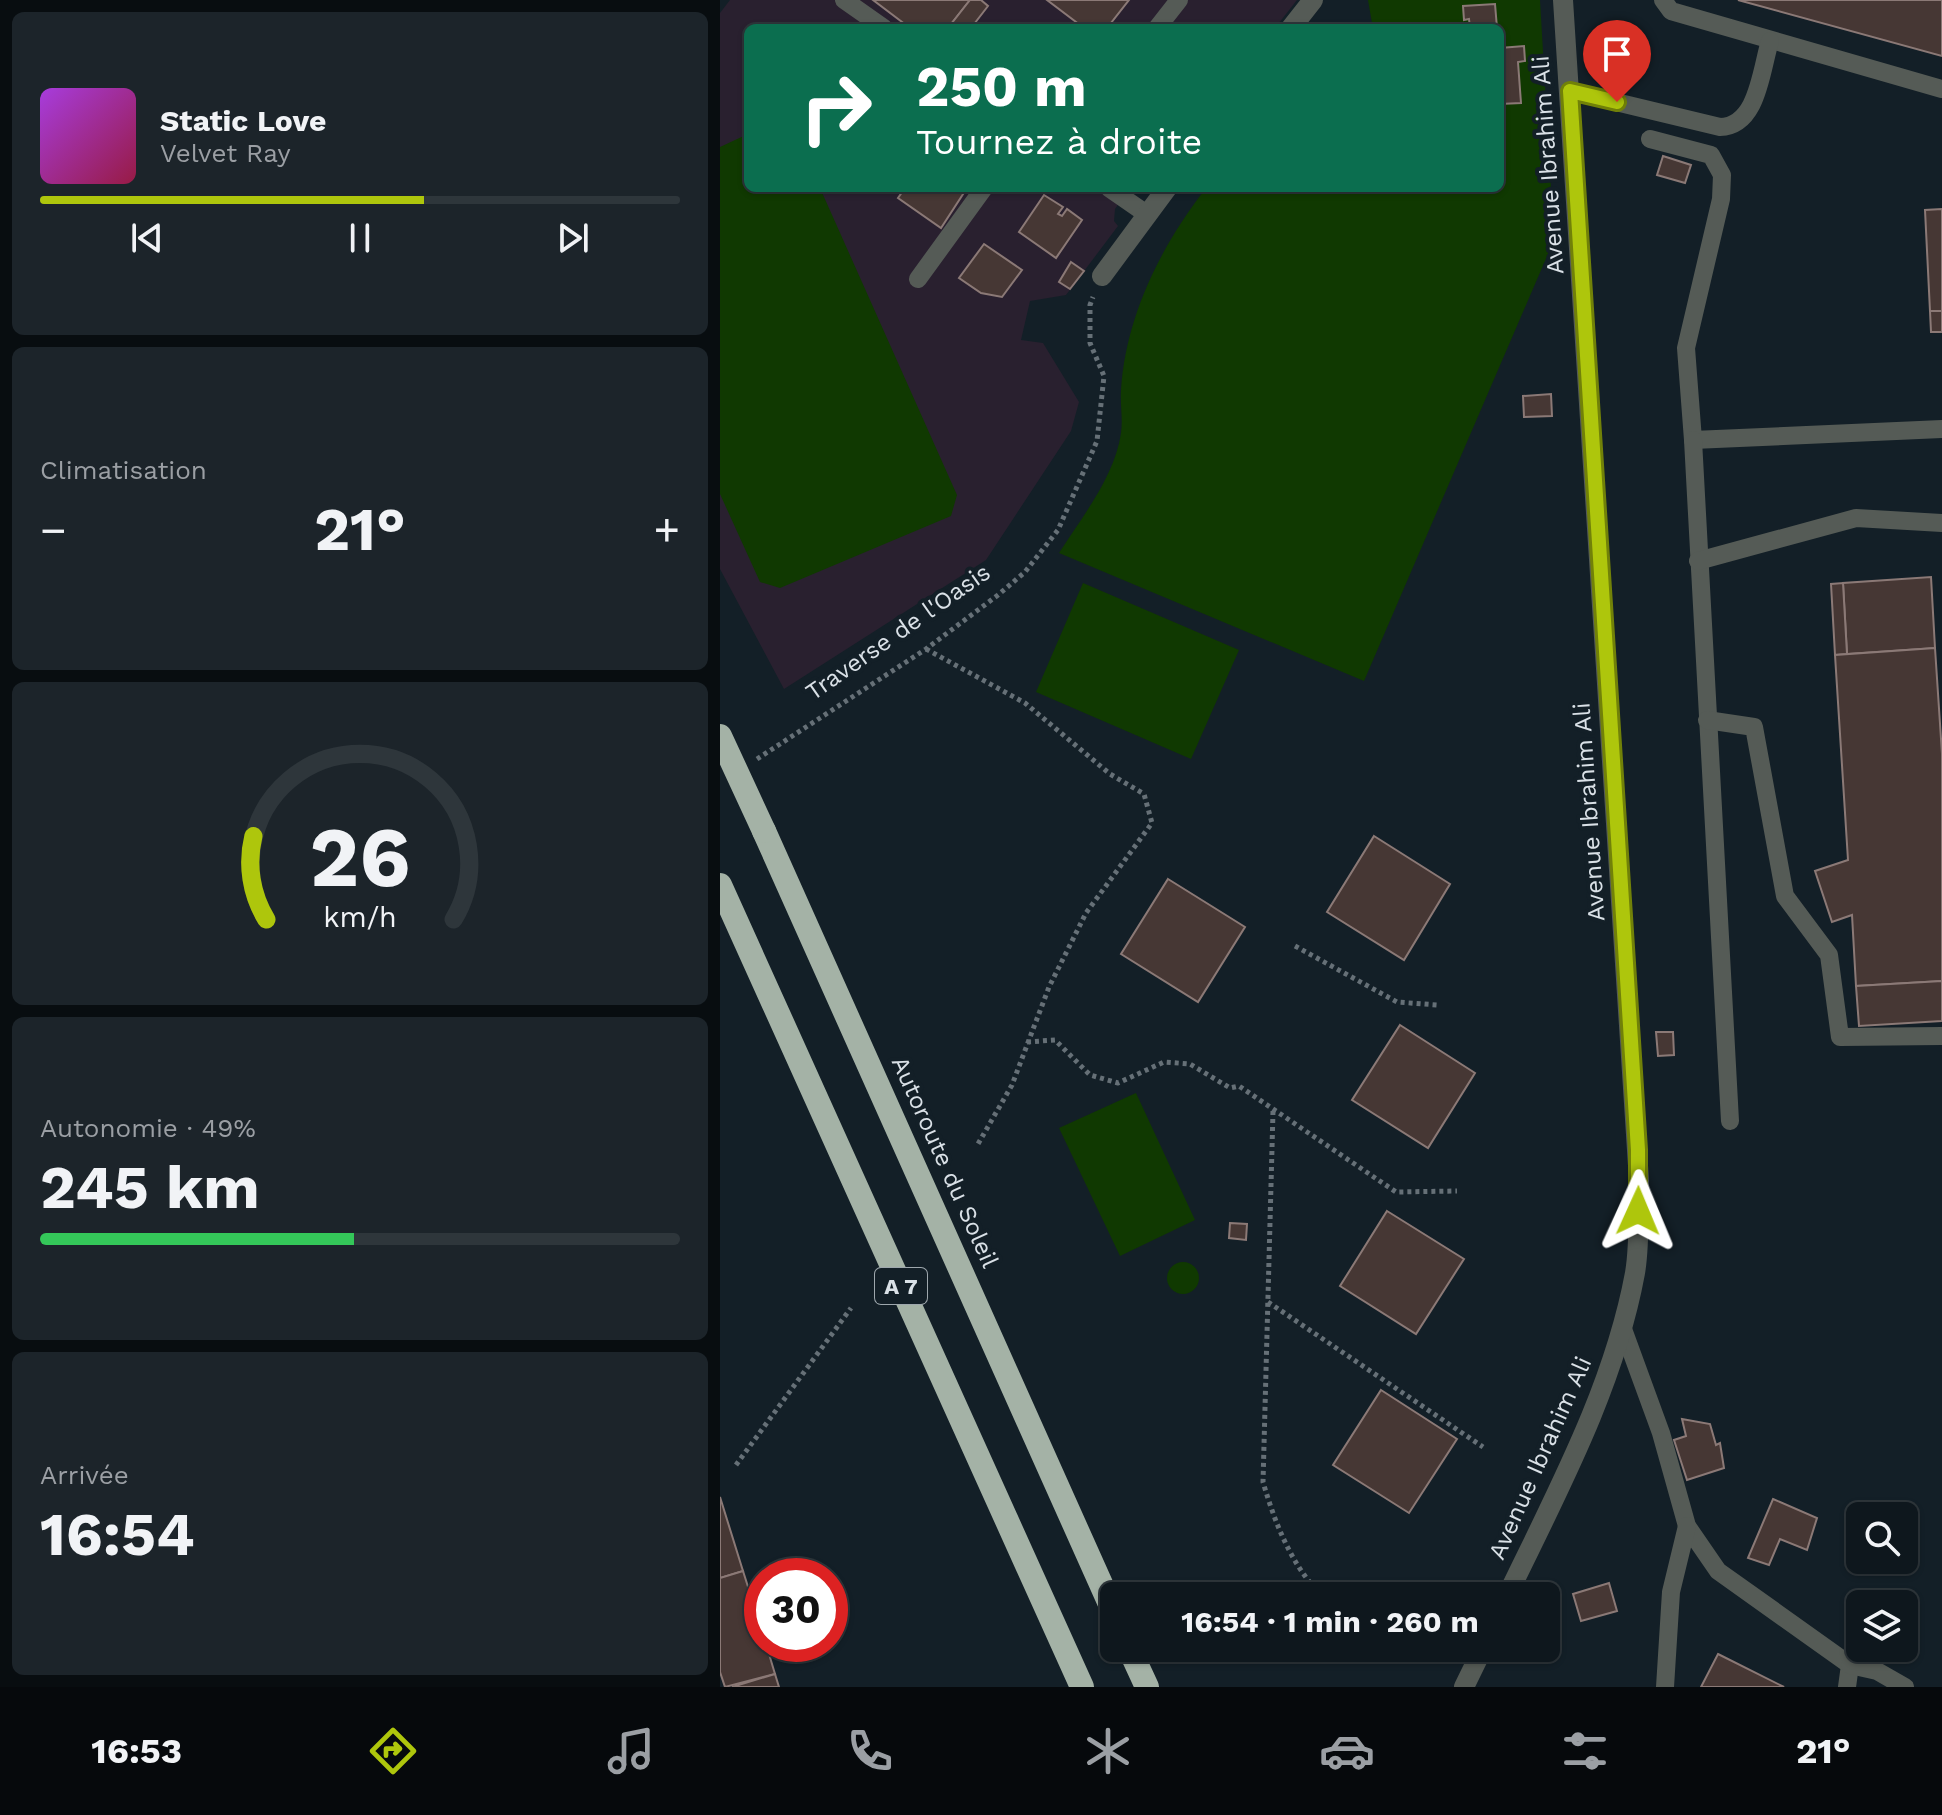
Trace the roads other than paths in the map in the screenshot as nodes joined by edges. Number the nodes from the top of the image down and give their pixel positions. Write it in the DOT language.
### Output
graph roads {
  1 [pos="844,0"];
  2 [pos="1179,0"];
  3 [pos="1313,0"];
  4 [pos="1563,0"];
  5 [pos="1663,0"];
  6 [pos="878,24"];
  7 [pos="1160,24"];
  8 [pos="1294,24"];
  9 [pos="1770,41"];
  10 [pos="1942,89"];
  11 [pos="1570,91"];
  12 [pos="1650,139"];
  13 [pos="981,192"];
  14 [pos="1115,192"];
  15 [pos="1164,192"];
  16 [pos="1148,215"];
  17 [pos="1102,276"];
  18 [pos="918,279"];
  19 [pos="1942,429"];
  20 [pos="1693,440"];
  21 [pos="1942,523"];
  22 [pos="1698,561"];
  23 [pos="1707,720"];
  24 [pos="720,736"];
  25 [pos="720,885"];
  26 [pos="1942,1036"];
  27 [pos="1730,1121"];
  28 [pos="1623,1329"];
  29 [pos="1687,1526"];
  30 [pos="1100,1582"];
  31 [pos="1514,1582"];
  32 [pos="1135,1662"];
  33 [pos="1476,1662"];
  34 [pos="1850,1665"];
  35 [pos="1082,1687"];
  36 [pos="1147,1687"];
  37 [pos="1464,1687"];
  38 [pos="1665,1687"];
  39 [pos="1847,1687"];
  40 [pos="1905,1687"];
  1 -- 6 [label="lane"];
  2 -- 7 [label="lane"];
  3 -- 8 [label="street"];
  4 -- 11 [label="street, Avenue Ibrahim Ali"];
  5 -- 9 [label="lane"];
  9 -- 10 [label="lane"];
  9 -- 11 [label="lane"];
  11 -- 28 [label="street, Avenue Ibrahim Ali"];
  12 -- 20 [label="lane"];
  13 -- 18 [label="lane"];
  14 -- 16 [label="lane"];
  15 -- 16 [label="street"];
  16 -- 17 [label="street"];
  19 -- 20 [label="lane"];
  20 -- 22 [label="lane"];
  21 -- 22 [label="lane"];
  22 -- 23 [label="lane"];
  23 -- 26 [label="lane"];
  23 -- 27 [label="lane"];
  24 -- 30 [label="highway, Autoroute du Soleil / A 7, bridge"];
  25 -- 35 [label="highway, A 7"];
  28 -- 29 [label="lane"];
  28 -- 31 [label="street, Avenue Ibrahim Ali"];
  29 -- 34 [label="lane"];
  29 -- 38 [label="lane"];
  32 -- 36 [label="highway"];
  33 -- 37 [label="street"];
  34 -- 39 [label="lane"];
  34 -- 40 [label="lane"];
}
